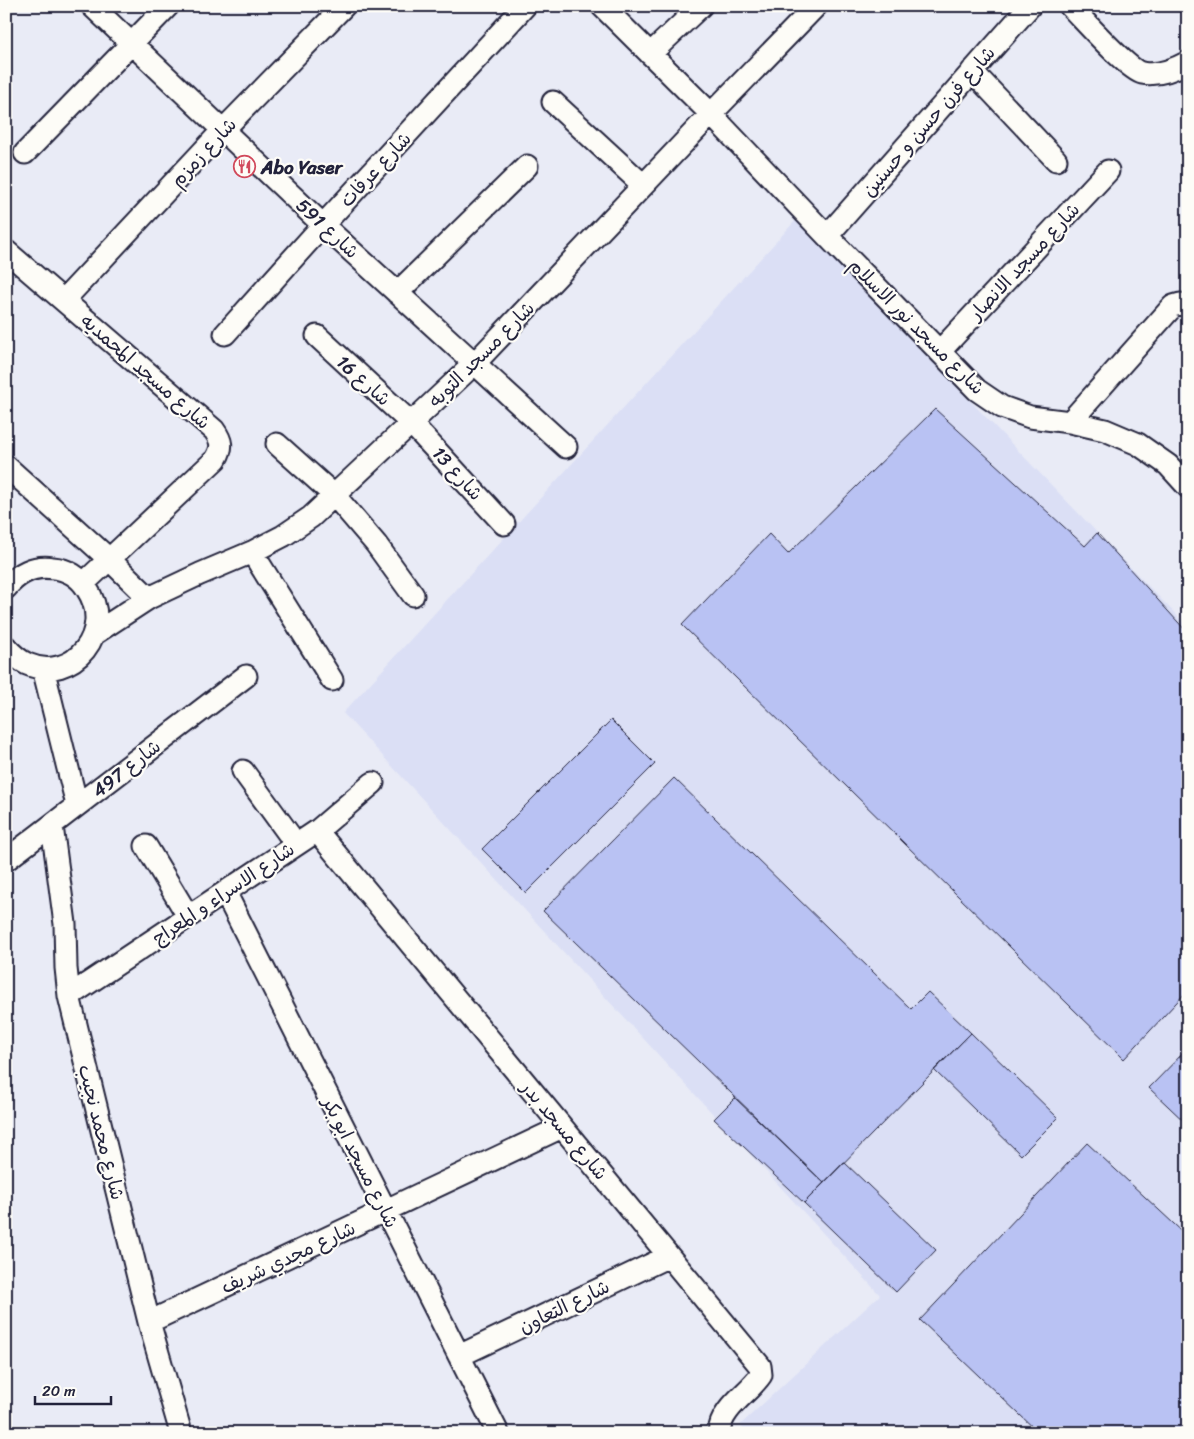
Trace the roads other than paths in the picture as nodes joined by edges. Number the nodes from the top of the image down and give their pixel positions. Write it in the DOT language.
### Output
graph roads {
  1 [pos="92,6"];
  2 [pos="168,6"];
  3 [pos="344,6"];
  4 [pos="525,6"];
  5 [pos="602,6"];
  6 [pos="701,6"];
  7 [pos="816,6"];
  8 [pos="1030,6"];
  9 [pos="1070,6"];
  10 [pos="131,43"];
  11 [pos="650,54"];
  12 [pos="1188,62"];
  13 [pos="972,71"];
  14 [pos="554,102"];
  15 [pos="710,114"];
  16 [pos="223,130"];
  17 [pos="25,153"];
  18 [pos="1056,160"];
  19 [pos="528,166"];
  20 [pos="1108,171"];
  21 [pos="643,185"];
  22 [pos="323,225"];
  23 [pos="827,236"];
  24 [pos="6,251"];
  25 [pos="397,293"];
  26 [pos="64,300"];
  27 [pos="1184,305"];
  28 [pos="225,334"];
  29 [pos="317,336"];
  30 [pos="940,351"];
  31 [pos="474,363"];
  32 [pos="1070,422"];
  33 [pos="411,423"];
  34 [pos="277,444"];
  35 [pos="566,447"];
  36 [pos="1178,464"];
  37 [pos="6,466"];
  38 [pos="1188,487"];
  39 [pos="334,496"];
  40 [pos="504,524"];
  41 [pos="252,552"];
  42 [pos="109,559"];
  43 [pos="84,583"];
  44 [pos="6,588"];
  45 [pos="414,595"];
  46 [pos="149,598"];
  47 [pos="94,634"];
  48 [pos="11,658"];
  49 [pos="43,668"];
  50 [pos="246,676"];
  51 [pos="332,680"];
  52 [pos="242,771"];
  53 [pos="374,783"];
  54 [pos="77,805"];
  55 [pos="52,826"];
  56 [pos="317,830"];
  57 [pos="296,844"];
  58 [pos="146,846"];
  59 [pos="6,860"];
  60 [pos="225,892"];
  61 [pos="188,916"];
  62 [pos="69,996"];
  63 [pos="562,1127"];
  64 [pos="386,1210"];
  65 [pos="669,1256"];
  66 [pos="149,1322"];
  67 [pos="459,1356"];
  68 [pos="181,1433"];
  69 [pos="498,1433"];
  70 [pos="719,1433"];
  1 -- 10 [label="street, شارع 591"];
  2 -- 10 [label="street"];
  3 -- 16 [label="street, شارع زمزم"];
  4 -- 22 [label="street, شارع عرفات"];
  5 -- 11 [label="street, شارع مسجد نور الاسلام"];
  6 -- 11 [label="street"];
  7 -- 15 [label="street, شارع مسجد التوبه"];
  8 -- 13 [label="street, شارع فرن حسن و حسنين"];
  9 -- 12 [label="street"];
  10 -- 16 [label="street, شارع 591"];
  10 -- 17 [label="street"];
  11 -- 15 [label="street, شارع مسجد نور الاسلام"];
  13 -- 18 [label="street"];
  13 -- 23 [label="street, شارع فرن حسن و حسنين"];
  14 -- 21 [label="street"];
  15 -- 21 [label="street, شارع مسجد التوبه"];
  15 -- 23 [label="street, شارع مسجد نور الاسلام"];
  16 -- 22 [label="street, شارع 591"];
  16 -- 26 [label="street, شارع زمزم"];
  19 -- 25 [label="street"];
  20 -- 30 [label="street, شارع مسجد الانصار"];
  21 -- 31 [label="street, شارع مسجد التوبه"];
  22 -- 25 [label="street, شارع 591"];
  22 -- 28 [label="street, شارع عرفات"];
  23 -- 30 [label="street, شارع مسجد نور الاسلام"];
  24 -- 26 [label="street, شارع مسجد المحمديه"];
  25 -- 31 [label="street, شارع 591"];
  26 -- 42 [label="street, شارع مسجد المحمديه"];
  27 -- 32 [label="street"];
  29 -- 33 [label="street, شارع 16"];
  30 -- 32 [label="street, شارع مسجد نور الاسلام"];
  31 -- 33 [label="street, شارع مسجد التوبه"];
  31 -- 35 [label="street, شارع 591"];
  32 -- 36 [label="street, شارع مسجد نور الاسلام"];
  33 -- 39 [label="street, شارع مسجد التوبه"];
  33 -- 40 [label="street, شارع 13"];
  34 -- 39 [label="street"];
  36 -- 38 [label="street, شارع مسجد نور الاسلام"];
  37 -- 42 [label="street"];
  39 -- 41 [label="street, شارع مسجد التوبه"];
  39 -- 45 [label="street"];
  41 -- 46 [label="street, شارع مسجد التوبه"];
  41 -- 51 [label="street"];
  42 -- 43 [label="street, شارع مسجد المحمديه"];
  42 -- 46 [label="street"];
  43 -- 44 [label="street"];
  43 -- 47 [label="street"];
  46 -- 47 [label="street, شارع مسجد التوبه"];
  47 -- 49 [label="street"];
  48 -- 49 [label="street"];
  49 -- 54 [label="street"];
  50 -- 54 [label="street, شارع 497"];
  52 -- 57 [label="street"];
  53 -- 56 [label="street, شارع الاسراء و المعراج"];
  54 -- 55 [label="street, شارع 497"];
  55 -- 59 [label="street, شارع 497"];
  55 -- 62 [label="street, شارع محمد نجيب"];
  56 -- 57 [label="street, شارع الاسراء و المعراج"];
  56 -- 63 [label="street, شارع مسجد بدر"];
  57 -- 60 [label="street, شارع الاسراء و المعراج"];
  58 -- 61 [label="street"];
  60 -- 61 [label="street, شارع الاسراء و المعراج"];
  60 -- 64 [label="street, شارع مسجد ابو بكر"];
  61 -- 62 [label="street, شارع الاسراء و المعراج"];
  62 -- 66 [label="street, شارع محمد نجيب"];
  63 -- 64 [label="street, شارع مجدي شريف"];
  63 -- 65 [label="street, شارع مسجد بدر"];
  64 -- 66 [label="street, شارع مجدي شريف"];
  64 -- 67 [label="street, شارع مسجد ابو بكر"];
  65 -- 67 [label="street, شارع التعاون"];
  65 -- 70 [label="street, شارع مسجد بدر"];
  66 -- 68 [label="street, شارع محمد نجيب"];
  67 -- 69 [label="street, شارع مسجد ابو بكر"];
}
